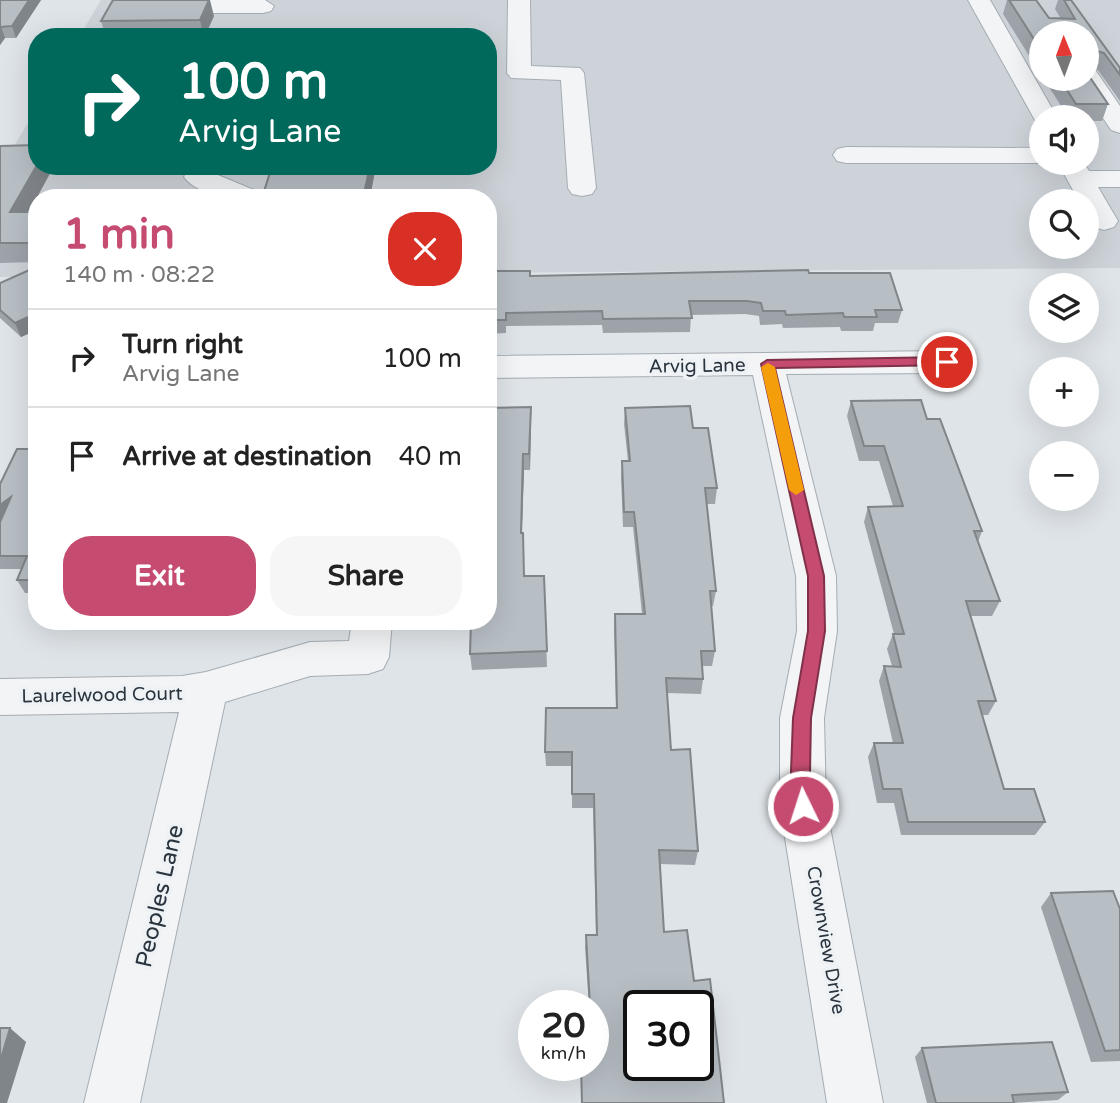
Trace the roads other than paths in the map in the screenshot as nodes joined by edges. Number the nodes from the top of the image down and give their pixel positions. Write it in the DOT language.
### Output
graph roads {
  1 [pos="519,0"];
  2 [pos="988,3"];
  3 [pos="139,6"];
  4 [pos="262,11"];
  5 [pos="1097,91"];
  6 [pos="1039,105"];
  7 [pos="1120,126"];
  8 [pos="1099,127"];
  9 [pos="846,155"];
  10 [pos="1029,156"];
  11 [pos="206,175"];
  12 [pos="1078,175"];
  13 [pos="1098,175"];
  14 [pos="1120,179"];
  15 [pos="582,188"];
  16 [pos="233,189"];
  17 [pos="1104,221"];
  18 [pos="947,362"];
  19 [pos="767,364"];
  20 [pos="497,367"];
  21 [pos="370,639"];
  22 [pos="206,690"];
  23 [pos="0,697"];
  24 [pos="113,1103"];
  25 [pos="855,1103"];
  1 -- 15 [label="street"];
  2 -- 6 [label="street"];
  3 -- 4 [label="street"];
  5 -- 7 [label="street"];
  7 -- 8 [label="street"];
  9 -- 10 [label="street"];
  11 -- 16 [label="street"];
  12 -- 17 [label="street"];
  13 -- 14 [label="street"];
  18 -- 19 [label="street, Arvig Lane"];
  19 -- 20 [label="street, Arvig Lane"];
  19 -- 25 [label="street, Crownview Drive"];
  21 -- 22 [label="street, Laurelwood Court"];
  22 -- 23 [label="street, Laurelwood Court"];
  22 -- 24 [label="street, Peoples Lane"];
}
